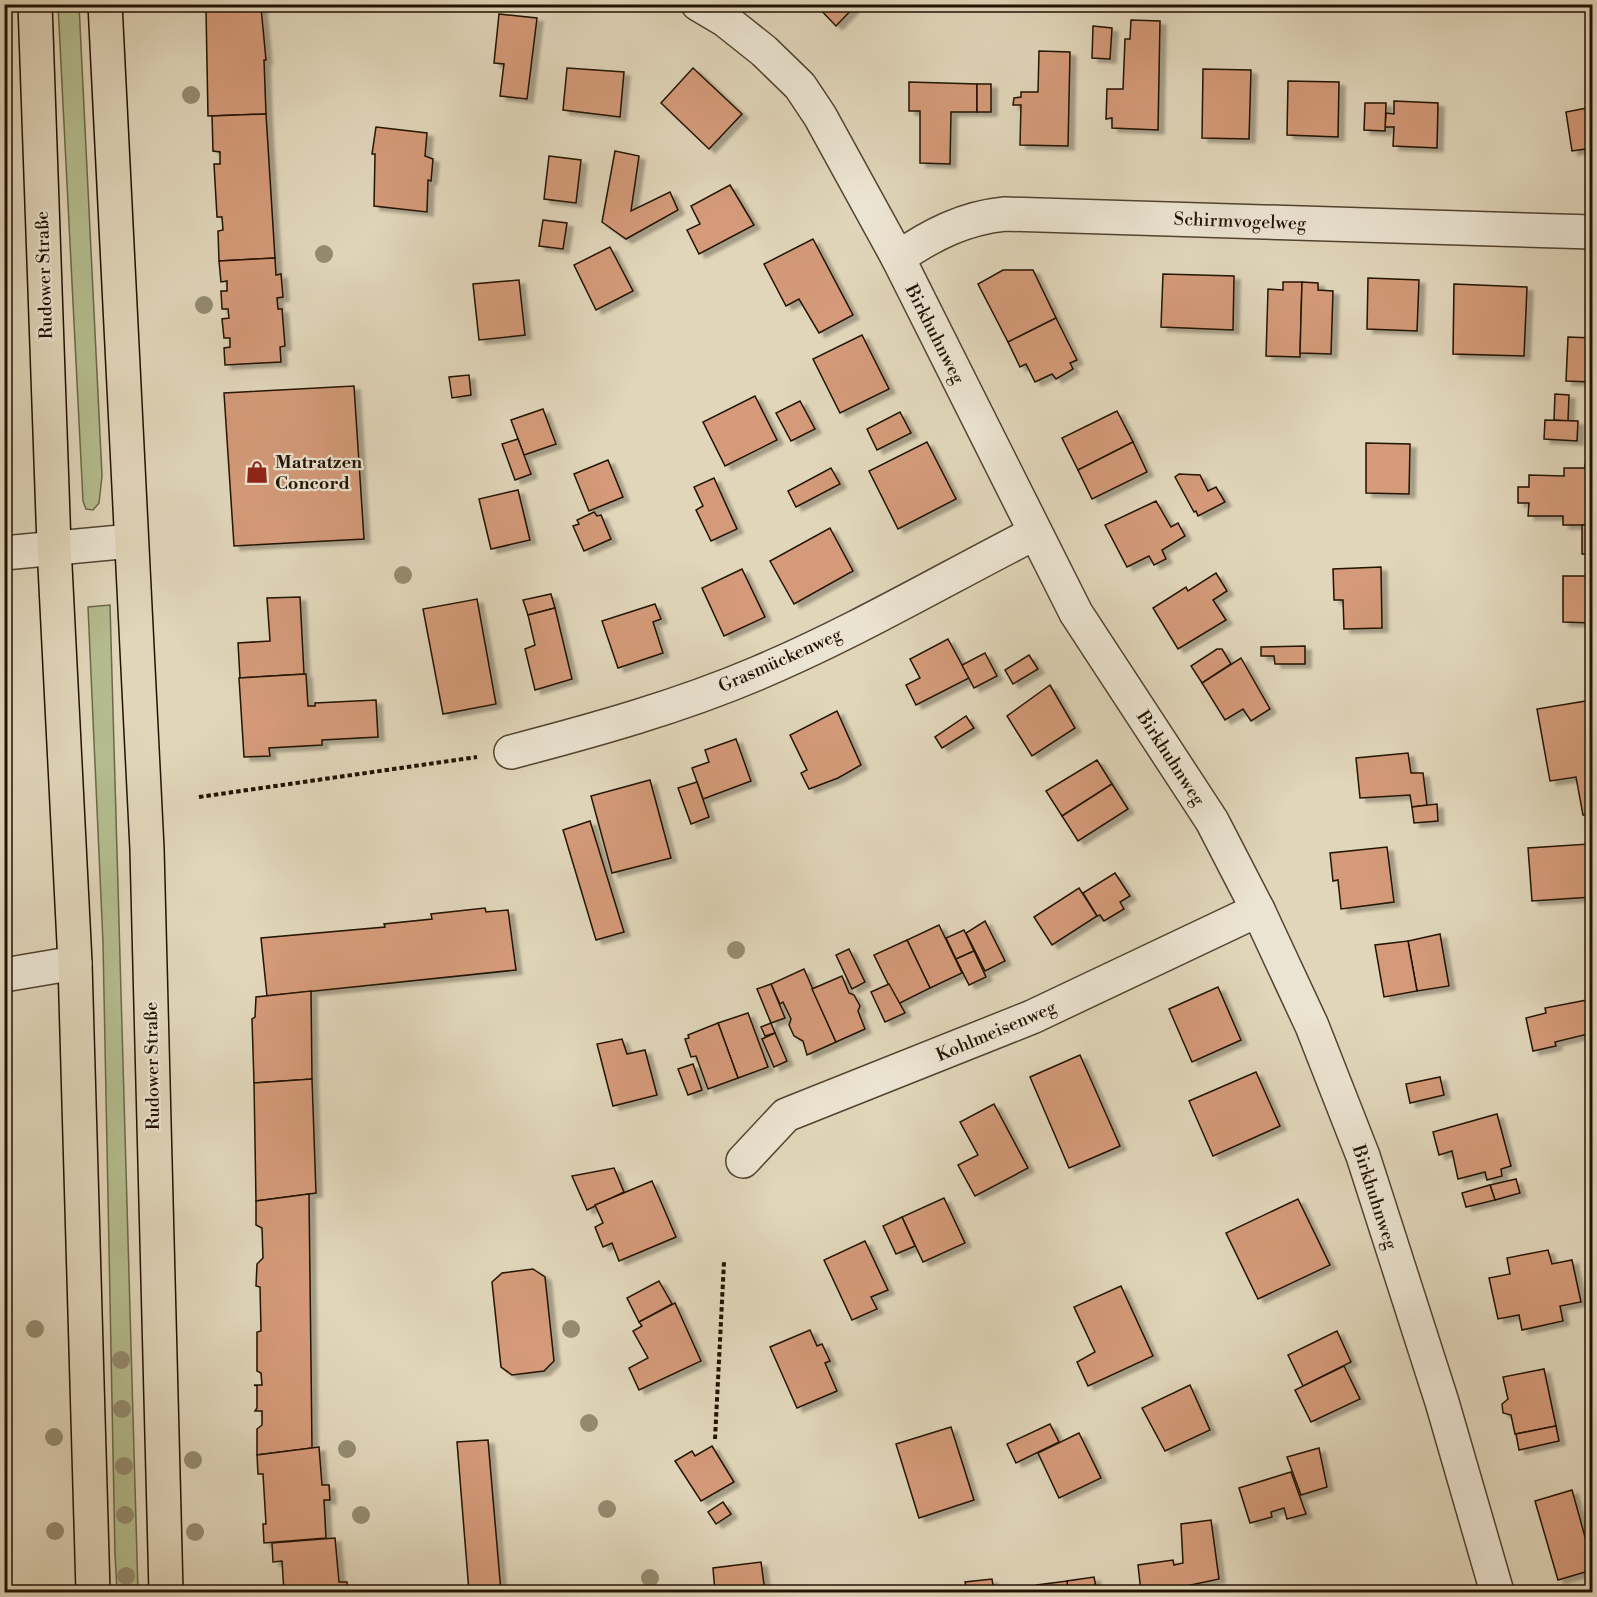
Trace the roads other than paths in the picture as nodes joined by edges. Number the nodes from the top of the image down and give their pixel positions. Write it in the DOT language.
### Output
graph roads {
  1 [pos="34,4"];
  2 [pos="105,4"];
  3 [pos="698,4"];
  4 [pos="1593,232"];
  5 [pos="898,258"];
  6 [pos="1035,533"];
  7 [pos="131,541"];
  8 [pos="54,546"];
  9 [pos="4,553"];
  10 [pos="511,752"];
  11 [pos="1258,910"];
  12 [pos="75,963"];
  13 [pos="4,975"];
  14 [pos="743,1161"];
  15 [pos="93,1593"];
  16 [pos="166,1593"];
  17 [pos="1497,1593"];
  1 -- 8 [label="main road, Rudower Straße"];
  2 -- 7 [label="main road, Rudower Straße"];
  3 -- 5 [label="street, Birkhuhnweg"];
  4 -- 5 [label="street, Schirmvogelweg"];
  5 -- 6 [label="street, Birkhuhnweg"];
  6 -- 10 [label="street, Grasmückenweg"];
  6 -- 11 [label="street, Birkhuhnweg"];
  7 -- 8 [label="street"];
  7 -- 16 [label="main road, Rudower Straße"];
  8 -- 9 [label="street"];
  8 -- 12 [label="main road, Rudower Straße"];
  11 -- 14 [label="street, Kohlmeisenweg"];
  11 -- 17 [label="street, Birkhuhnweg"];
  12 -- 13 [label="street"];
  12 -- 15 [label="main road, Rudower Straße"];
}
